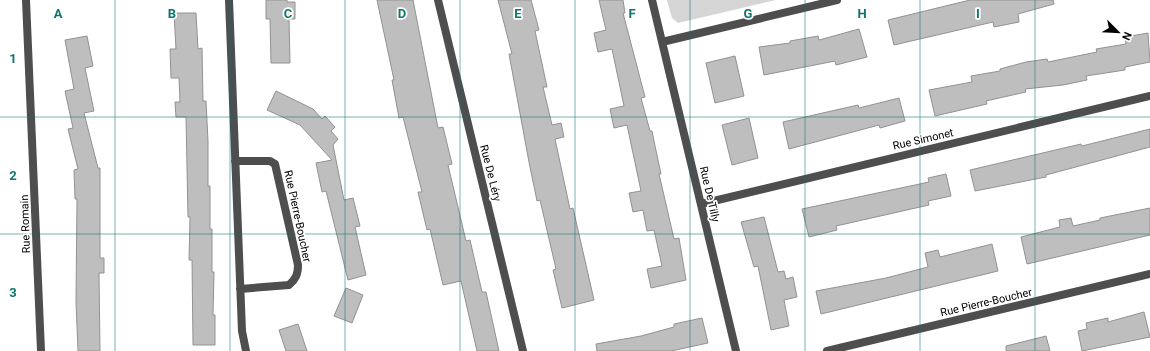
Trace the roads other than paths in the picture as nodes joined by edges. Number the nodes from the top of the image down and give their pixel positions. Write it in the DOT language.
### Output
graph roads {
  1 [pos="26,0"];
  2 [pos="229,0"];
  3 [pos="438,0"];
  4 [pos="652,0"];
  5 [pos="837,0"];
  6 [pos="662,42"];
  7 [pos="1150,96"];
  8 [pos="235,161"];
  9 [pos="701,204"];
  10 [pos="1150,274"];
  11 [pos="240,289"];
  12 [pos="41,351"];
  13 [pos="246,351"];
  14 [pos="523,351"];
  15 [pos="736,351"];
  16 [pos="827,351"];
  1 -- 12 [label="street, Rue Romain"];
  2 -- 8 [label="street"];
  3 -- 14 [label="street, Rue De Léry"];
  4 -- 6 [label="street, Rue De Tilly"];
  5 -- 6 [label="street"];
  6 -- 9 [label="street, Rue De Tilly"];
  7 -- 9 [label="street, Rue Simonet"];
  8 -- 11 [label="street"];
  8 -- 11 [label="street, Rue Pierre-Boucher"];
  9 -- 15 [label="street, Rue De Tilly"];
  10 -- 16 [label="street, Rue Pierre-Boucher"];
  11 -- 13 [label="street"];
}
